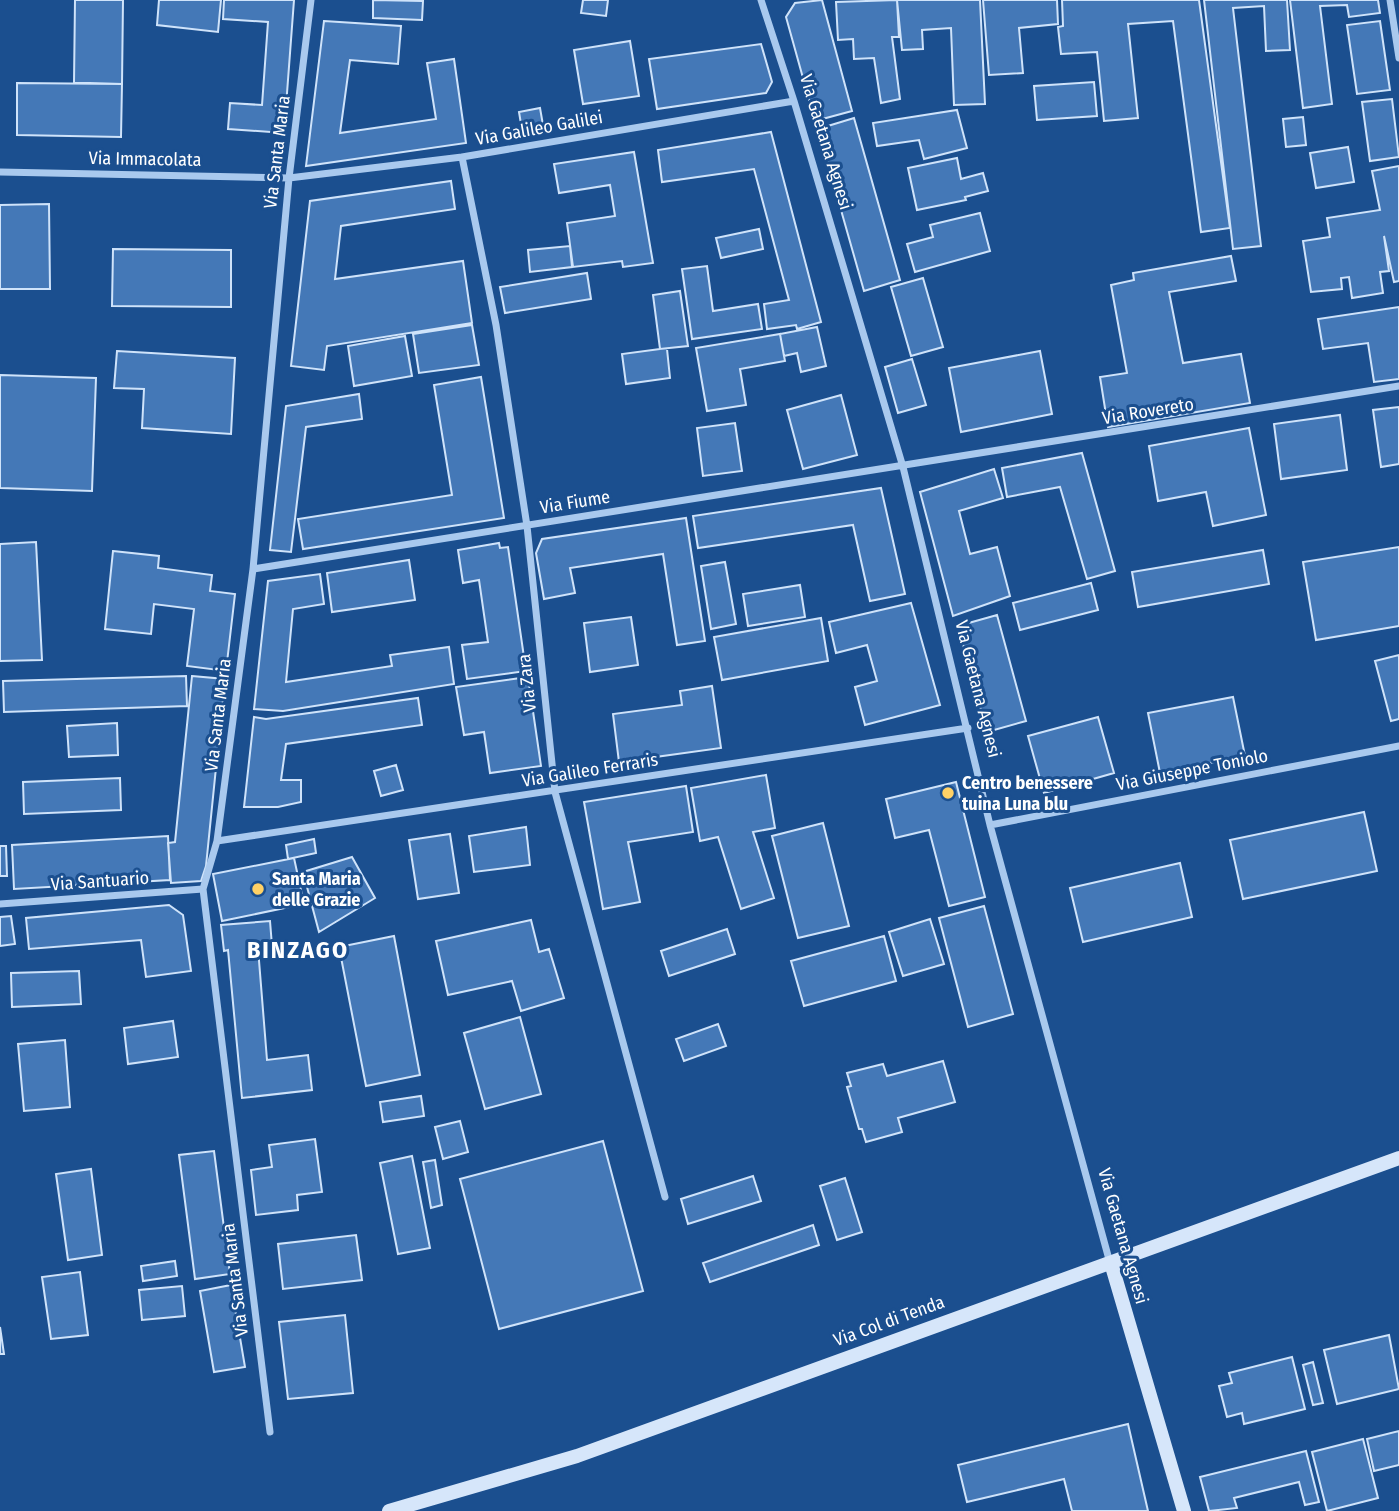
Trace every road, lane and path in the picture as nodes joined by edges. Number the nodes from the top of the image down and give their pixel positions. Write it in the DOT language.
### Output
graph roads {
  1 [pos="311,0"];
  2 [pos="761,0"];
  3 [pos="1390,0"];
  4 [pos="1399,58"];
  5 [pos="794,101"];
  6 [pos="462,157"];
  7 [pos="0,172"];
  8 [pos="289,178"];
  9 [pos="1399,386"];
  10 [pos="903,467"];
  11 [pos="527,526"];
  12 [pos="253,569"];
  13 [pos="968,728"];
  14 [pos="1399,746"];
  15 [pos="555,792"];
  16 [pos="990,825"];
  17 [pos="217,841"];
  18 [pos="203,889"];
  19 [pos="0,904"];
  20 [pos="1399,1158"];
  21 [pos="665,1197"];
  22 [pos="1111,1263"];
  23 [pos="270,1432"];
  24 [pos="389,1511"];
  25 [pos="1184,1511"];
  1 -- 8 [label="street, Via Santa Maria"];
  2 -- 5 [label="street, Via Gaetana Agnesi"];
  3 -- 4 [label="street"];
  5 -- 6 [label="street, Via Galileo Galilei"];
  5 -- 10 [label="street, Via Gaetana Agnesi"];
  6 -- 8 [label="street, Via Galileo Galilei"];
  6 -- 11 [label="street, Via Zara"];
  7 -- 8 [label="street, Via Immacolata"];
  8 -- 12 [label="street, Via Santa Maria"];
  9 -- 10 [label="street, Via Rovereto"];
  10 -- 11 [label="street, Via Fiume"];
  10 -- 13 [label="street, Via Gaetana Agnesi"];
  11 -- 12 [label="street, Via Fiume"];
  11 -- 15 [label="street, Via Zara"];
  12 -- 17 [label="street, Via Santa Maria"];
  13 -- 15 [label="street, Via Galileo Ferraris"];
  13 -- 16 [label="street, Via Gaetana Agnesi"];
  14 -- 16 [label="street, Via Giuseppe Toniolo"];
  15 -- 17 [label="street, Via Galileo Ferraris"];
  15 -- 21 [label="street, Via Zara"];
  16 -- 22 [label="street, Via Gaetana Agnesi"];
  17 -- 18 [label="street, Via Santa Maria"];
  18 -- 19 [label="street, Via Santuario"];
  18 -- 23 [label="street, Via Santa Maria"];
  20 -- 22 [label="main road, Via Col di Tenda"];
  22 -- 24 [label="main road, Via Col di Tenda"];
  22 -- 25 [label="main road, Via Gaetana Agnesi"];
}
